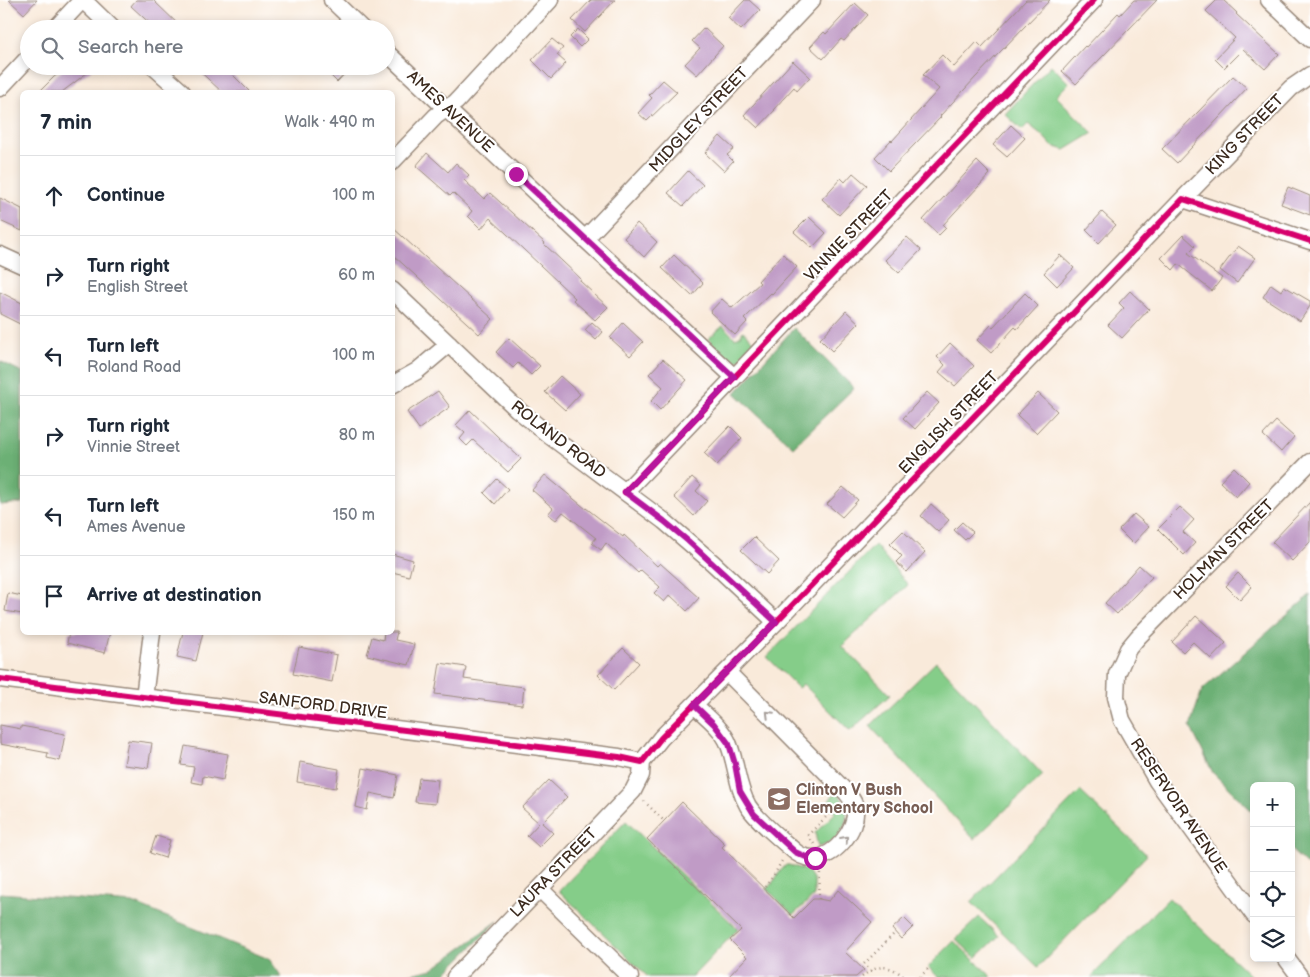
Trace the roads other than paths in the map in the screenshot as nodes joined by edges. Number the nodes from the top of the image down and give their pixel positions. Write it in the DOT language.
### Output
graph roads {
  1 [pos="82,0"];
  2 [pos="332,0"];
  3 [pos="550,0"];
  4 [pos="812,0"];
  5 [pos="1094,0"];
  6 [pos="1269,0"];
  7 [pos="63,20"];
  8 [pos="103,20"];
  9 [pos="353,20"];
  10 [pos="1310,38"];
  11 [pos="395,60"];
  12 [pos="20,67"];
  13 [pos="1310,74"];
  14 [pos="163,75"];
  15 [pos="0,88"];
  16 [pos="180,90"];
  17 [pos="446,108"];
  18 [pos="395,159"];
  19 [pos="1183,199"];
  20 [pos="585,239"];
  21 [pos="1310,241"];
  22 [pos="0,255"];
  23 [pos="20,264"];
  24 [pos="395,293"];
  25 [pos="449,344"];
  26 [pos="734,377"];
  27 [pos="395,383"];
  28 [pos="1310,462"];
  29 [pos="625,492"];
  30 [pos="776,622"];
  31 [pos="152,635"];
  32 [pos="1138,637"];
  33 [pos="727,672"];
  34 [pos="0,679"];
  35 [pos="144,698"];
  36 [pos="694,705"];
  37 [pos="642,762"];
  38 [pos="540,889"];
  39 [pos="1250,909"];
  40 [pos="1289,962"];
  41 [pos="454,977"];
  42 [pos="630,977"];
  43 [pos="1300,977"];
  1 -- 7 [label="street"];
  1 -- 8 [label="street"];
  2 -- 9 [label="street"];
  3 -- 17 [label="street"];
  4 -- 20 [label="street, MIDGLEY STREET"];
  5 -- 26 [label="street, VINNIE STREET"];
  6 -- 10 [label="street"];
  11 -- 17 [label="street, AMES AVENUE"];
  12 -- 15 [label="street"];
  13 -- 19 [label="street, KING STREET"];
  14 -- 16 [label="street"];
  17 -- 18 [label="street"];
  17 -- 20 [label="street, AMES AVENUE"];
  19 -- 21 [label="street"];
  19 -- 30 [label="street, ENGLISH STREET"];
  20 -- 26 [label="street, AMES AVENUE"];
  22 -- 23 [label="street"];
  24 -- 25 [label="street, ROLAND ROAD"];
  25 -- 27 [label="street"];
  25 -- 29 [label="street, ROLAND ROAD"];
  26 -- 29 [label="street, VINNIE STREET"];
  28 -- 32 [label="street, HOLMAN STREET"];
  29 -- 30 [label="street, ROLAND ROAD"];
  30 -- 33 [label="street, ENGLISH STREET"];
  31 -- 35 [label="street"];
  32 -- 39 [label="street, RESERVOIR AVENUE"];
  33 -- 36 [label="street, ENGLISH STREET"];
  36 -- 33 [label="street, one-way"];
  34 -- 35 [label="street, SANFORD DRIVE"];
  35 -- 37 [label="street, SANFORD DRIVE"];
  36 -- 37 [label="street, ENGLISH STREET"];
  37 -- 38 [label="street, LAURA STREET"];
  38 -- 41 [label="street, LAURA STREET"];
  38 -- 42 [label="street"];
  40 -- 43 [label="street"];
}
